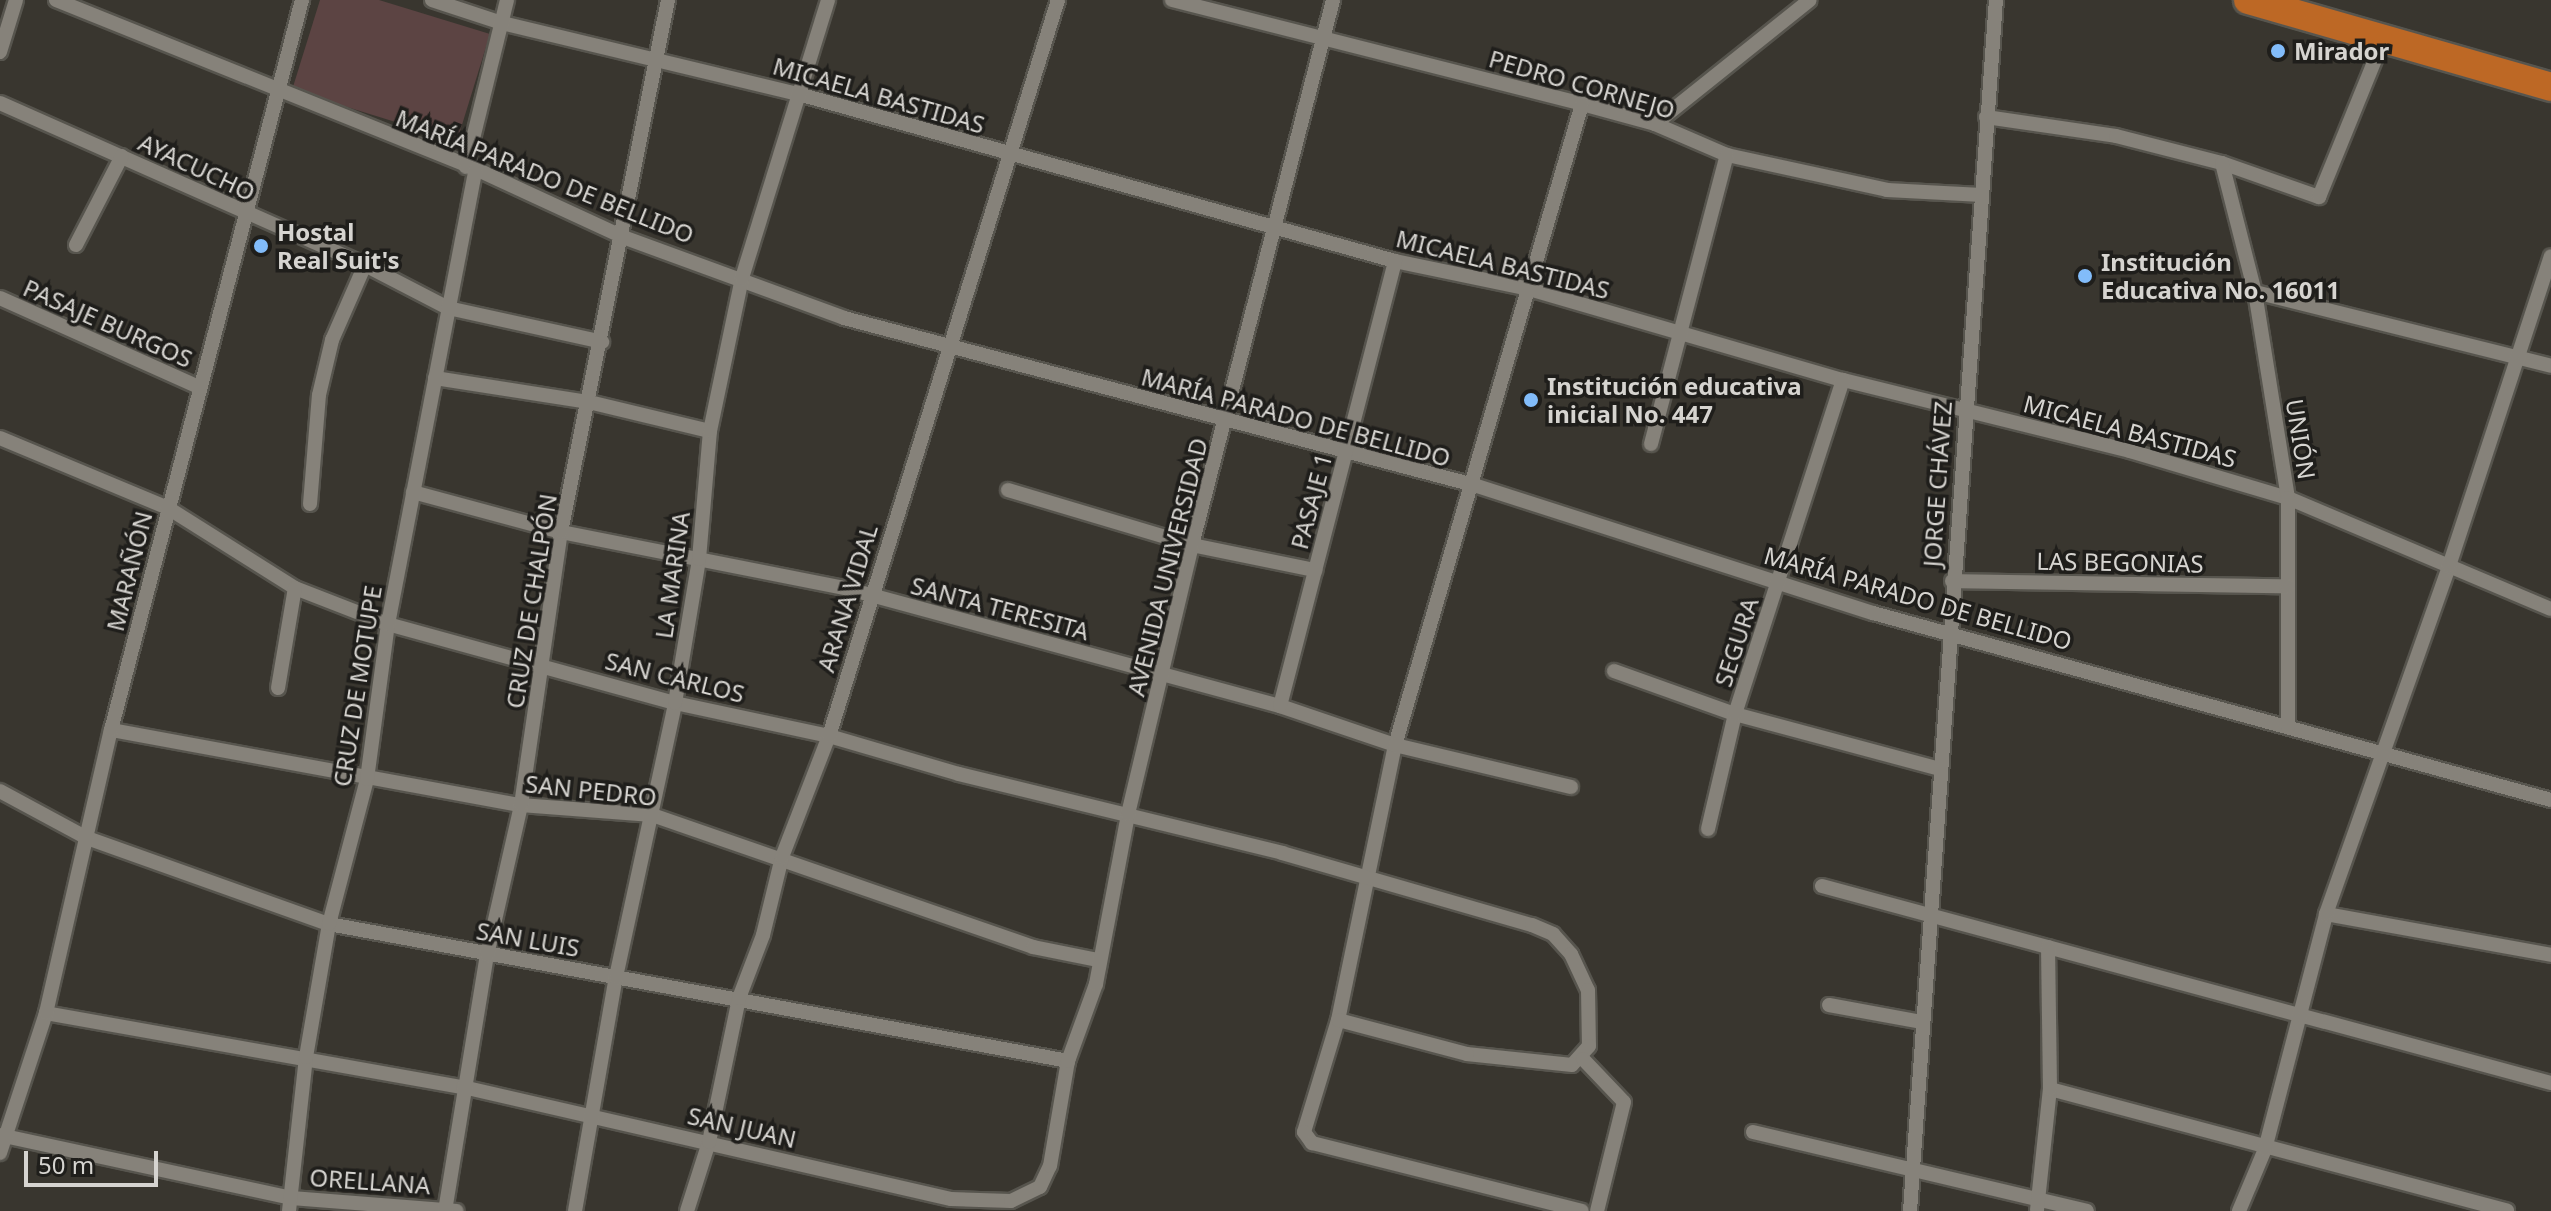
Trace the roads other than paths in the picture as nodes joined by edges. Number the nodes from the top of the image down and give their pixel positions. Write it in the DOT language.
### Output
graph roads {
  1 [pos="16,0"];
  2 [pos="56,0"];
  3 [pos="302,0"];
  4 [pos="432,0"];
  5 [pos="507,0"];
  6 [pos="668,0"];
  7 [pos="828,0"];
  8 [pos="1058,0"];
  9 [pos="1172,0"];
  10 [pos="1333,0"];
  11 [pos="1810,0"];
  12 [pos="1996,0"];
  13 [pos="2248,0"];
  14 [pos="502,23"];
  15 [pos="1323,38"];
  16 [pos="2383,40"];
  17 [pos="0,52"];
  18 [pos="655,59"];
  19 [pos="2551,87"];
  20 [pos="278,92"];
  21 [pos="802,95"];
  22 [pos="0,103"];
  23 [pos="1582,104"];
  24 [pos="1986,117"];
  25 [pos="1655,124"];
  26 [pos="1010,155"];
  27 [pos="1727,155"];
  28 [pos="122,156"];
  29 [pos="2222,163"];
  30 [pos="471,168"];
  31 [pos="1982,195"];
  32 [pos="243,213"];
  33 [pos="1275,228"];
  34 [pos="623,237"];
  35 [pos="76,245"];
  36 [pos="2551,256"];
  37 [pos="1395,261"];
  38 [pos="365,265"];
  39 [pos="742,278"];
  40 [pos="1529,289"];
  41 [pos="2255,292"];
  42 [pos="0,298"];
  43 [pos="448,308"];
  44 [pos="1678,333"];
  45 [pos="602,342"];
  46 [pos="950,346"];
  47 [pos="2517,357"];
  48 [pos="2551,366"];
  49 [pos="435,378"];
  50 [pos="1843,380"];
  51 [pos="199,387"];
  52 [pos="589,402"];
  53 [pos="1964,410"];
  54 [pos="1225,423"];
  55 [pos="710,431"];
  56 [pos="0,438"];
  57 [pos="1651,444"];
  58 [pos="1346,455"];
  59 [pos="1474,485"];
  60 [pos="1008,490"];
  61 [pos="413,492"];
  62 [pos="2288,498"];
  63 [pos="310,504"];
  64 [pos="168,508"];
  65 [pos="561,532"];
  66 [pos="1192,545"];
  67 [pos="699,559"];
  68 [pos="2449,566"];
  69 [pos="1315,570"];
  70 [pos="1779,580"];
  71 [pos="1952,581"];
  72 [pos="2288,586"];
  73 [pos="295,588"];
  74 [pos="870,595"];
  75 [pos="2551,609"];
  76 [pos="388,624"];
  77 [pos="1948,632"];
  78 [pos="543,665"];
  79 [pos="1614,671"];
  80 [pos="1164,674"];
  81 [pos="278,688"];
  82 [pos="675,703"];
  83 [pos="1280,706"];
  84 [pos="1735,714"];
  85 [pos="2288,727"];
  86 [pos="111,730"];
  87 [pos="829,736"];
  88 [pos="1395,745"];
  89 [pos="2384,753"];
  90 [pos="1937,768"];
  91 [pos="367,779"];
  92 [pos="1571,787"];
  93 [pos="0,791"];
  94 [pos="2551,800"];
  95 [pos="521,805"];
  96 [pos="1128,814"];
  97 [pos="652,815"];
  98 [pos="1708,829"];
  99 [pos="87,838"];
  100 [pos="782,857"];
  101 [pos="1370,880"];
  102 [pos="1822,886"];
  103 [pos="2326,914"];
  104 [pos="1930,916"];
  105 [pos="329,924"];
  106 [pos="2048,947"];
  107 [pos="487,955"];
  108 [pos="2551,955"];
  109 [pos="1098,960"];
  110 [pos="616,977"];
  111 [pos="739,998"];
  112 [pos="1829,1005"];
  113 [pos="46,1013"];
  114 [pos="2297,1017"];
  115 [pos="1338,1020"];
  116 [pos="1922,1022"];
  117 [pos="306,1057"];
  118 [pos="1583,1059"];
  119 [pos="1068,1061"];
  120 [pos="2551,1083"];
  121 [pos="463,1087"];
  122 [pos="2050,1089"];
  123 [pos="594,1116"];
  124 [pos="1753,1132"];
  125 [pos="2,1136"];
  126 [pos="709,1142"];
  127 [pos="2265,1149"];
  128 [pos="0,1153"];
  129 [pos="1912,1171"];
  130 [pos="291,1205"];
  131 [pos="2037,1206"];
  132 [pos="449,1210"];
  133 [pos="575,1211"];
  134 [pos="687,1211"];
  135 [pos="1582,1211"];
  136 [pos="1597,1211"];
  137 [pos="1910,1211"];
  138 [pos="2087,1211"];
  139 [pos="2239,1211"];
  140 [pos="2507,1211"];
  1 -- 17 [label="street"];
  2 -- 20 [label="street, MARÍA PARADO DE BELLIDO"];
  3 -- 20 [label="street, MARAÑÓN"];
  4 -- 14 [label="street, MICAELA BASTIDAS"];
  5 -- 14 [label="street, CRUZ DE MOTUPE"];
  6 -- 18 [label="street, CRUZ DE CHALPÓN"];
  7 -- 21 [label="street, LA MARINA"];
  8 -- 26 [label="street, ARANA VIDAL"];
  9 -- 15 [label="street, PEDRO CORNEJO"];
  10 -- 15 [label="street, AVENIDA UNIVERSIDAD"];
  11 -- 25 [label="street"];
  12 -- 24 [label="street, JORGE CHÁVEZ"];
  13 -- 16 [label="highway"];
  14 -- 18 [label="street, MICAELA BASTIDAS"];
  14 -- 30 [label="street, CRUZ DE MOTUPE"];
  15 -- 23 [label="street, PEDRO CORNEJO"];
  15 -- 33 [label="street, AVENIDA UNIVERSIDAD"];
  16 -- 19 [label="highway"];
  16 -- 29 [label="street"];
  18 -- 21 [label="street, MICAELA BASTIDAS"];
  18 -- 34 [label="street, CRUZ DE CHALPÓN"];
  20 -- 30 [label="street, MARÍA PARADO DE BELLIDO"];
  20 -- 32 [label="street, MARAÑÓN"];
  21 -- 26 [label="street, MICAELA BASTIDAS"];
  21 -- 39 [label="street, LA MARINA"];
  22 -- 28 [label="street, AYACUCHO"];
  23 -- 25 [label="street, PEDRO CORNEJO"];
  23 -- 40 [label="street"];
  24 -- 29 [label="street"];
  24 -- 31 [label="street, JORGE CHÁVEZ"];
  25 -- 27 [label="street, PEDRO CORNEJO"];
  26 -- 33 [label="street, MICAELA BASTIDAS"];
  26 -- 46 [label="street, ARANA VIDAL"];
  27 -- 31 [label="street, PEDRO CORNEJO"];
  27 -- 44 [label="street"];
  28 -- 32 [label="street, AYACUCHO"];
  28 -- 35 [label="street"];
  29 -- 41 [label="street, UNIÓN"];
  30 -- 34 [label="street, MARÍA PARADO DE BELLIDO"];
  30 -- 43 [label="street, CRUZ DE MOTUPE"];
  31 -- 53 [label="street, JORGE CHÁVEZ"];
  32 -- 38 [label="street, AYACUCHO"];
  32 -- 51 [label="street, MARAÑÓN"];
  33 -- 37 [label="street, MICAELA BASTIDAS"];
  33 -- 54 [label="street, AVENIDA UNIVERSIDAD"];
  34 -- 39 [label="street, MARÍA PARADO DE BELLIDO"];
  34 -- 45 [label="street, CRUZ DE CHALPÓN"];
  36 -- 47 [label="street"];
  37 -- 40 [label="street, MICAELA BASTIDAS"];
  37 -- 58 [label="street, PASAJE 1"];
  38 -- 43 [label="street, AYACUCHO"];
  38 -- 63 [label="street"];
  39 -- 46 [label="street, MARÍA PARADO DE BELLIDO"];
  39 -- 55 [label="street, LA MARINA"];
  40 -- 44 [label="street, MICAELA BASTIDAS"];
  40 -- 59 [label="street"];
  41 -- 47 [label="street"];
  41 -- 62 [label="street, UNIÓN"];
  42 -- 51 [label="street, PASAJE BURGOS"];
  43 -- 45 [label="street, AYACUCHO"];
  43 -- 49 [label="street, CRUZ DE MOTUPE"];
  44 -- 50 [label="street, MICAELA BASTIDAS"];
  44 -- 57 [label="street"];
  45 -- 52 [label="street, CRUZ DE CHALPÓN"];
  46 -- 54 [label="street, MARÍA PARADO DE BELLIDO"];
  46 -- 74 [label="street, ARANA VIDAL"];
  47 -- 48 [label="street"];
  47 -- 68 [label="street"];
  49 -- 52 [label="street"];
  49 -- 61 [label="street, CRUZ DE MOTUPE"];
  50 -- 53 [label="street, MICAELA BASTIDAS"];
  50 -- 70 [label="street, SEGURA"];
  51 -- 64 [label="street, MARAÑÓN"];
  52 -- 55 [label="street"];
  52 -- 65 [label="street, CRUZ DE CHALPÓN"];
  53 -- 62 [label="street, MICAELA BASTIDAS"];
  53 -- 71 [label="street, JORGE CHÁVEZ"];
  54 -- 58 [label="street, MARÍA PARADO DE BELLIDO"];
  54 -- 66 [label="street, AVENIDA UNIVERSIDAD"];
  55 -- 67 [label="street, LA MARINA"];
  56 -- 64 [label="street, SAN CARLOS"];
  58 -- 59 [label="street, MARÍA PARADO DE BELLIDO"];
  58 -- 69 [label="street, PASAJE 1"];
  59 -- 70 [label="street, MARÍA PARADO DE BELLIDO"];
  59 -- 88 [label="street"];
  60 -- 66 [label="street"];
  61 -- 65 [label="street, SANTA TERESITA"];
  61 -- 76 [label="street, CRUZ DE MOTUPE"];
  62 -- 68 [label="street, MICAELA BASTIDAS"];
  62 -- 72 [label="street, UNIÓN"];
  64 -- 73 [label="street, SAN CARLOS"];
  64 -- 86 [label="street, MARAÑÓN"];
  65 -- 67 [label="street, SANTA TERESITA"];
  65 -- 78 [label="street, CRUZ DE CHALPÓN"];
  66 -- 69 [label="street"];
  66 -- 80 [label="street, AVENIDA UNIVERSIDAD"];
  67 -- 74 [label="street, SANTA TERESITA"];
  67 -- 82 [label="street, LA MARINA"];
  68 -- 75 [label="street, MICAELA BASTIDAS"];
  68 -- 89 [label="street"];
  69 -- 83 [label="street, PASAJE 1"];
  70 -- 77 [label="street, MARÍA PARADO DE BELLIDO"];
  70 -- 84 [label="street, SEGURA"];
  71 -- 72 [label="street, LAS BEGONIAS"];
  71 -- 77 [label="street, JORGE CHÁVEZ"];
  72 -- 85 [label="street, UNIÓN"];
  73 -- 76 [label="street, SAN CARLOS"];
  73 -- 81 [label="street"];
  74 -- 80 [label="street, SANTA TERESITA"];
  74 -- 87 [label="street, ARANA VIDAL"];
  76 -- 78 [label="street, SAN CARLOS"];
  76 -- 91 [label="street, CRUZ DE MOTUPE"];
  77 -- 85 [label="street, MARÍA PARADO DE BELLIDO"];
  77 -- 90 [label="street, JORGE CHÁVEZ"];
  78 -- 82 [label="street, SAN CARLOS"];
  78 -- 95 [label="street, CRUZ DE CHALPÓN"];
  79 -- 84 [label="street"];
  80 -- 83 [label="street, SANTA TERESITA"];
  80 -- 96 [label="street, AVENIDA UNIVERSIDAD"];
  82 -- 87 [label="street, SAN CARLOS"];
  82 -- 97 [label="street, LA MARINA"];
  83 -- 88 [label="street, SANTA TERESITA"];
  84 -- 90 [label="street"];
  84 -- 98 [label="street, SEGURA"];
  85 -- 89 [label="street, MARÍA PARADO DE BELLIDO"];
  86 -- 91 [label="street, SAN PEDRO"];
  86 -- 99 [label="street, MARAÑÓN"];
  87 -- 96 [label="street, SAN CARLOS"];
  87 -- 100 [label="street, ARANA VIDAL"];
  88 -- 92 [label="street, SANTA TERESITA"];
  88 -- 101 [label="street"];
  89 -- 94 [label="street, MARÍA PARADO DE BELLIDO"];
  89 -- 103 [label="street"];
  90 -- 104 [label="street, JORGE CHÁVEZ"];
  91 -- 95 [label="street, SAN PEDRO"];
  91 -- 105 [label="street, CRUZ DE MOTUPE"];
  93 -- 99 [label="street, SAN LUIS"];
  95 -- 97 [label="street, SAN PEDRO"];
  95 -- 107 [label="street, CRUZ DE CHALPÓN"];
  96 -- 101 [label="street, SAN CARLOS"];
  96 -- 109 [label="street, AVENIDA UNIVERSIDAD"];
  97 -- 100 [label="street, SAN PEDRO"];
  97 -- 110 [label="street, LA MARINA"];
  99 -- 105 [label="street, SAN LUIS"];
  99 -- 113 [label="street, MARAÑÓN"];
  100 -- 109 [label="street, SAN PEDRO"];
  100 -- 111 [label="street, ARANA VIDAL"];
  101 -- 115 [label="street"];
  101 -- 118 [label="street, SAN CARLOS"];
  102 -- 104 [label="street"];
  103 -- 108 [label="street"];
  103 -- 114 [label="street"];
  104 -- 106 [label="street"];
  104 -- 116 [label="street, JORGE CHÁVEZ"];
  105 -- 107 [label="street, SAN LUIS"];
  105 -- 117 [label="street, CRUZ DE MOTUPE"];
  106 -- 114 [label="street"];
  106 -- 122 [label="street"];
  107 -- 110 [label="street, SAN LUIS"];
  107 -- 121 [label="street, CRUZ DE CHALPÓN"];
  109 -- 119 [label="street, SAN JUAN"];
  110 -- 111 [label="street, SAN LUIS"];
  110 -- 123 [label="street, LA MARINA"];
  111 -- 119 [label="street, SAN LUIS"];
  111 -- 126 [label="street, ARANA VIDAL"];
  112 -- 116 [label="street"];
  113 -- 117 [label="street, SAN JUAN"];
  113 -- 125 [label="street, MARAÑÓN"];
  114 -- 120 [label="street"];
  114 -- 127 [label="street"];
  115 -- 118 [label="street"];
  115 -- 135 [label="street"];
  116 -- 129 [label="street, JORGE CHÁVEZ"];
  117 -- 121 [label="street, SAN JUAN"];
  117 -- 130 [label="street, CRUZ DE MOTUPE"];
  118 -- 136 [label="street"];
  119 -- 126 [label="street, SAN JUAN"];
  121 -- 123 [label="street, SAN JUAN"];
  121 -- 132 [label="street, CRUZ DE CHALPÓN"];
  122 -- 127 [label="street"];
  122 -- 131 [label="street"];
  123 -- 126 [label="street, SAN JUAN"];
  123 -- 133 [label="street, LA MARINA"];
  124 -- 129 [label="street"];
  125 -- 128 [label="street, MARAÑÓN"];
  125 -- 130 [label="street, ORELLANA"];
  126 -- 134 [label="street, ARANA VIDAL"];
  127 -- 139 [label="street"];
  127 -- 140 [label="street"];
  129 -- 131 [label="street"];
  129 -- 137 [label="street, JORGE CHÁVEZ"];
  130 -- 132 [label="street, ORELLANA"];
  131 -- 138 [label="street"];
}
